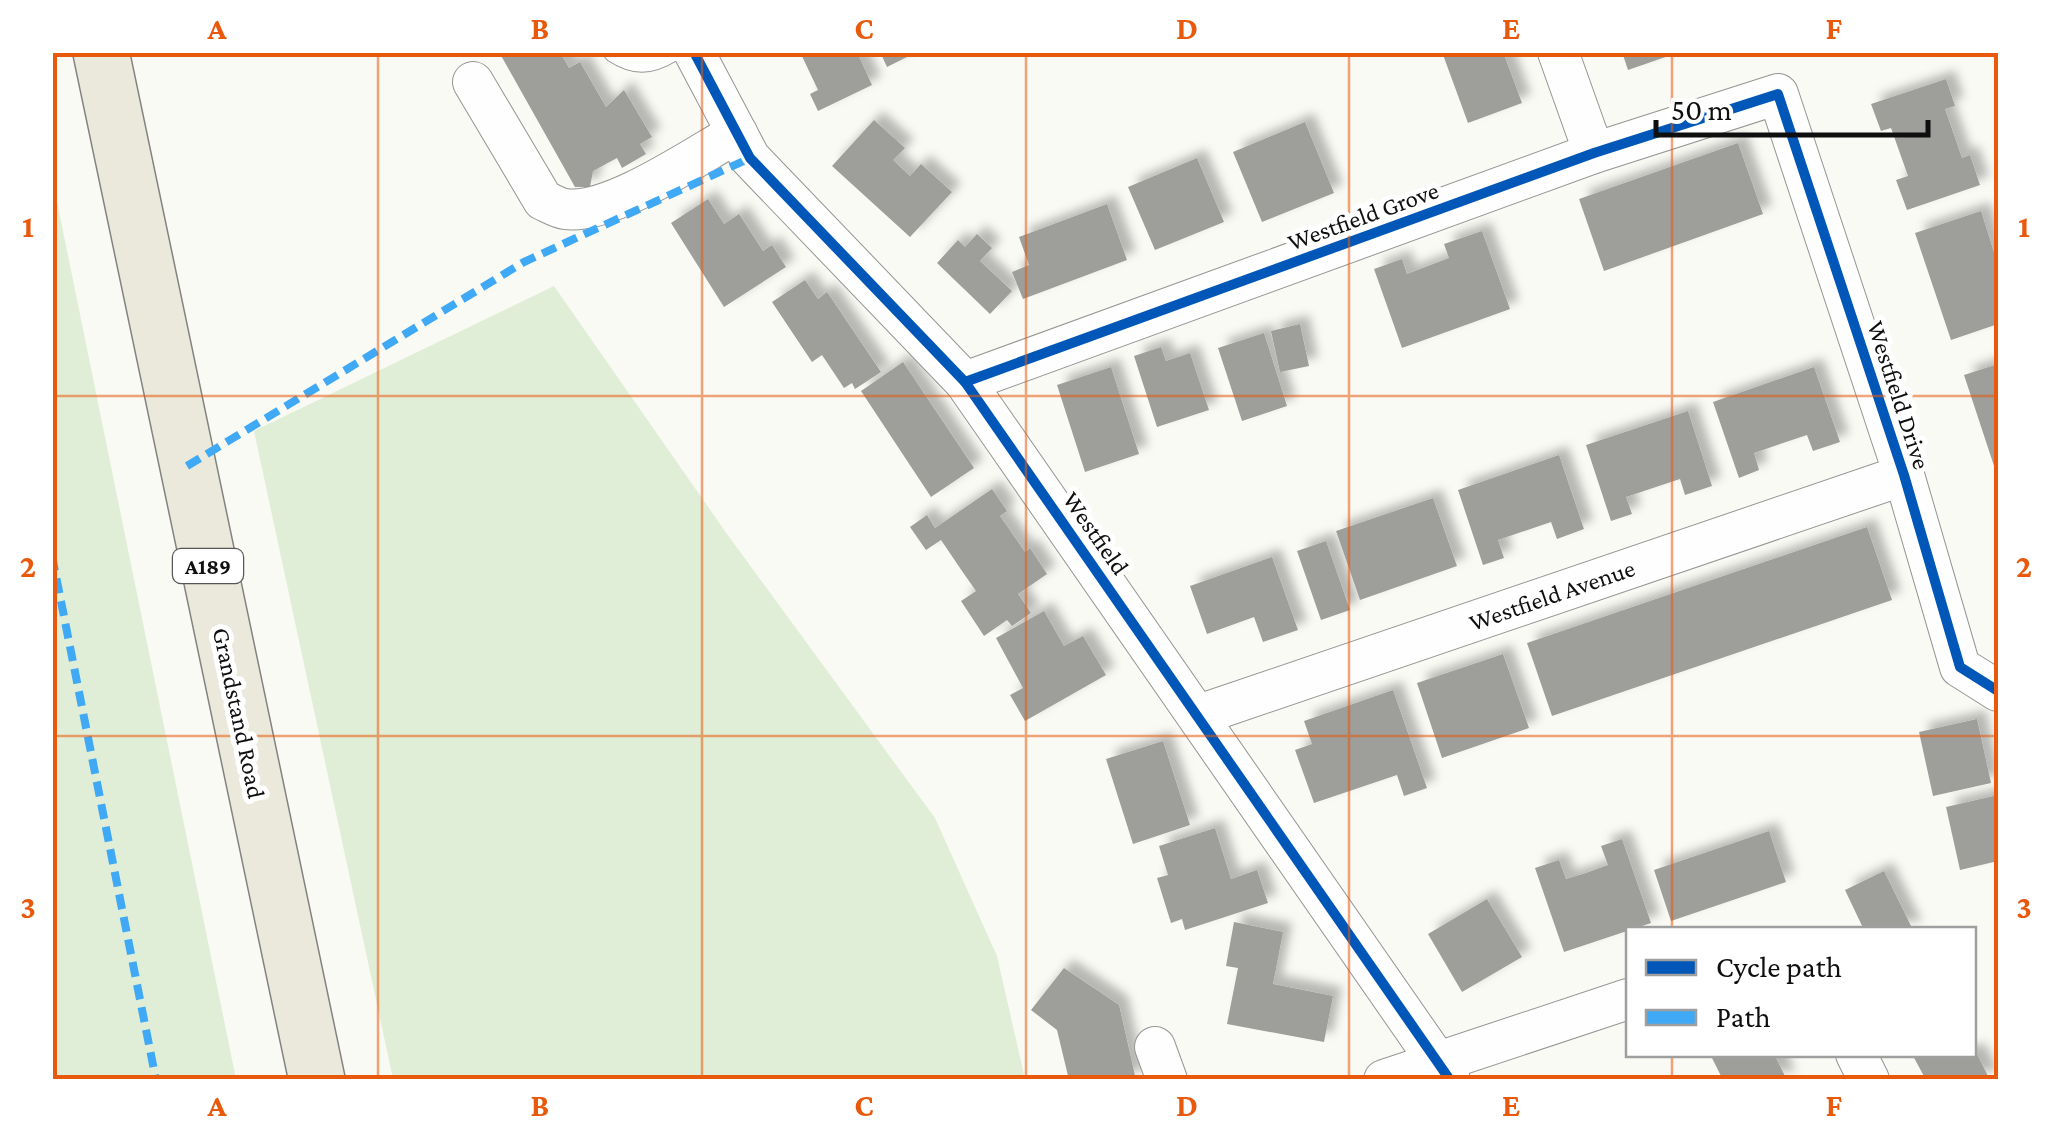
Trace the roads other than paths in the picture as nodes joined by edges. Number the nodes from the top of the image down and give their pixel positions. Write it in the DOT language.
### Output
graph roads {
  1 [pos="101,52"];
  2 [pos="614,52"];
  3 [pos="671,52"];
  4 [pos="694,52"];
  5 [pos="1558,52"];
  6 [pos="472,82"];
  7 [pos="1778,94"];
  8 [pos="737,133"];
  9 [pos="1594,153"];
  10 [pos="965,382"];
  11 [pos="1904,475"];
  12 [pos="1998,690"];
  13 [pos="1199,715"];
  14 [pos="1626,1000"];
  15 [pos="1858,1057"];
  16 [pos="1445,1069"];
  17 [pos="317,1080"];
  18 [pos="1384,1080"];
  19 [pos="1869,1080"];
  1 -- 17 [label="main road, Grandstand Road / A189"];
  2 -- 3 [label="lane"];
  4 -- 8 [label="street, Westfield"];
  5 -- 9 [label="street"];
  6 -- 8 [label="street"];
  7 -- 9 [label="street, Westfield Grove"];
  7 -- 11 [label="street, Westfield Drive"];
  8 -- 10 [label="street, Westfield"];
  9 -- 10 [label="street, Westfield Grove"];
  10 -- 13 [label="street, Westfield"];
  11 -- 12 [label="street, Westfield Drive"];
  11 -- 13 [label="street, Westfield Avenue"];
  13 -- 16 [label="street, Westfield"];
  14 -- 16 [label="street"];
  15 -- 19 [label="street"];
  16 -- 18 [label="street"];
}
